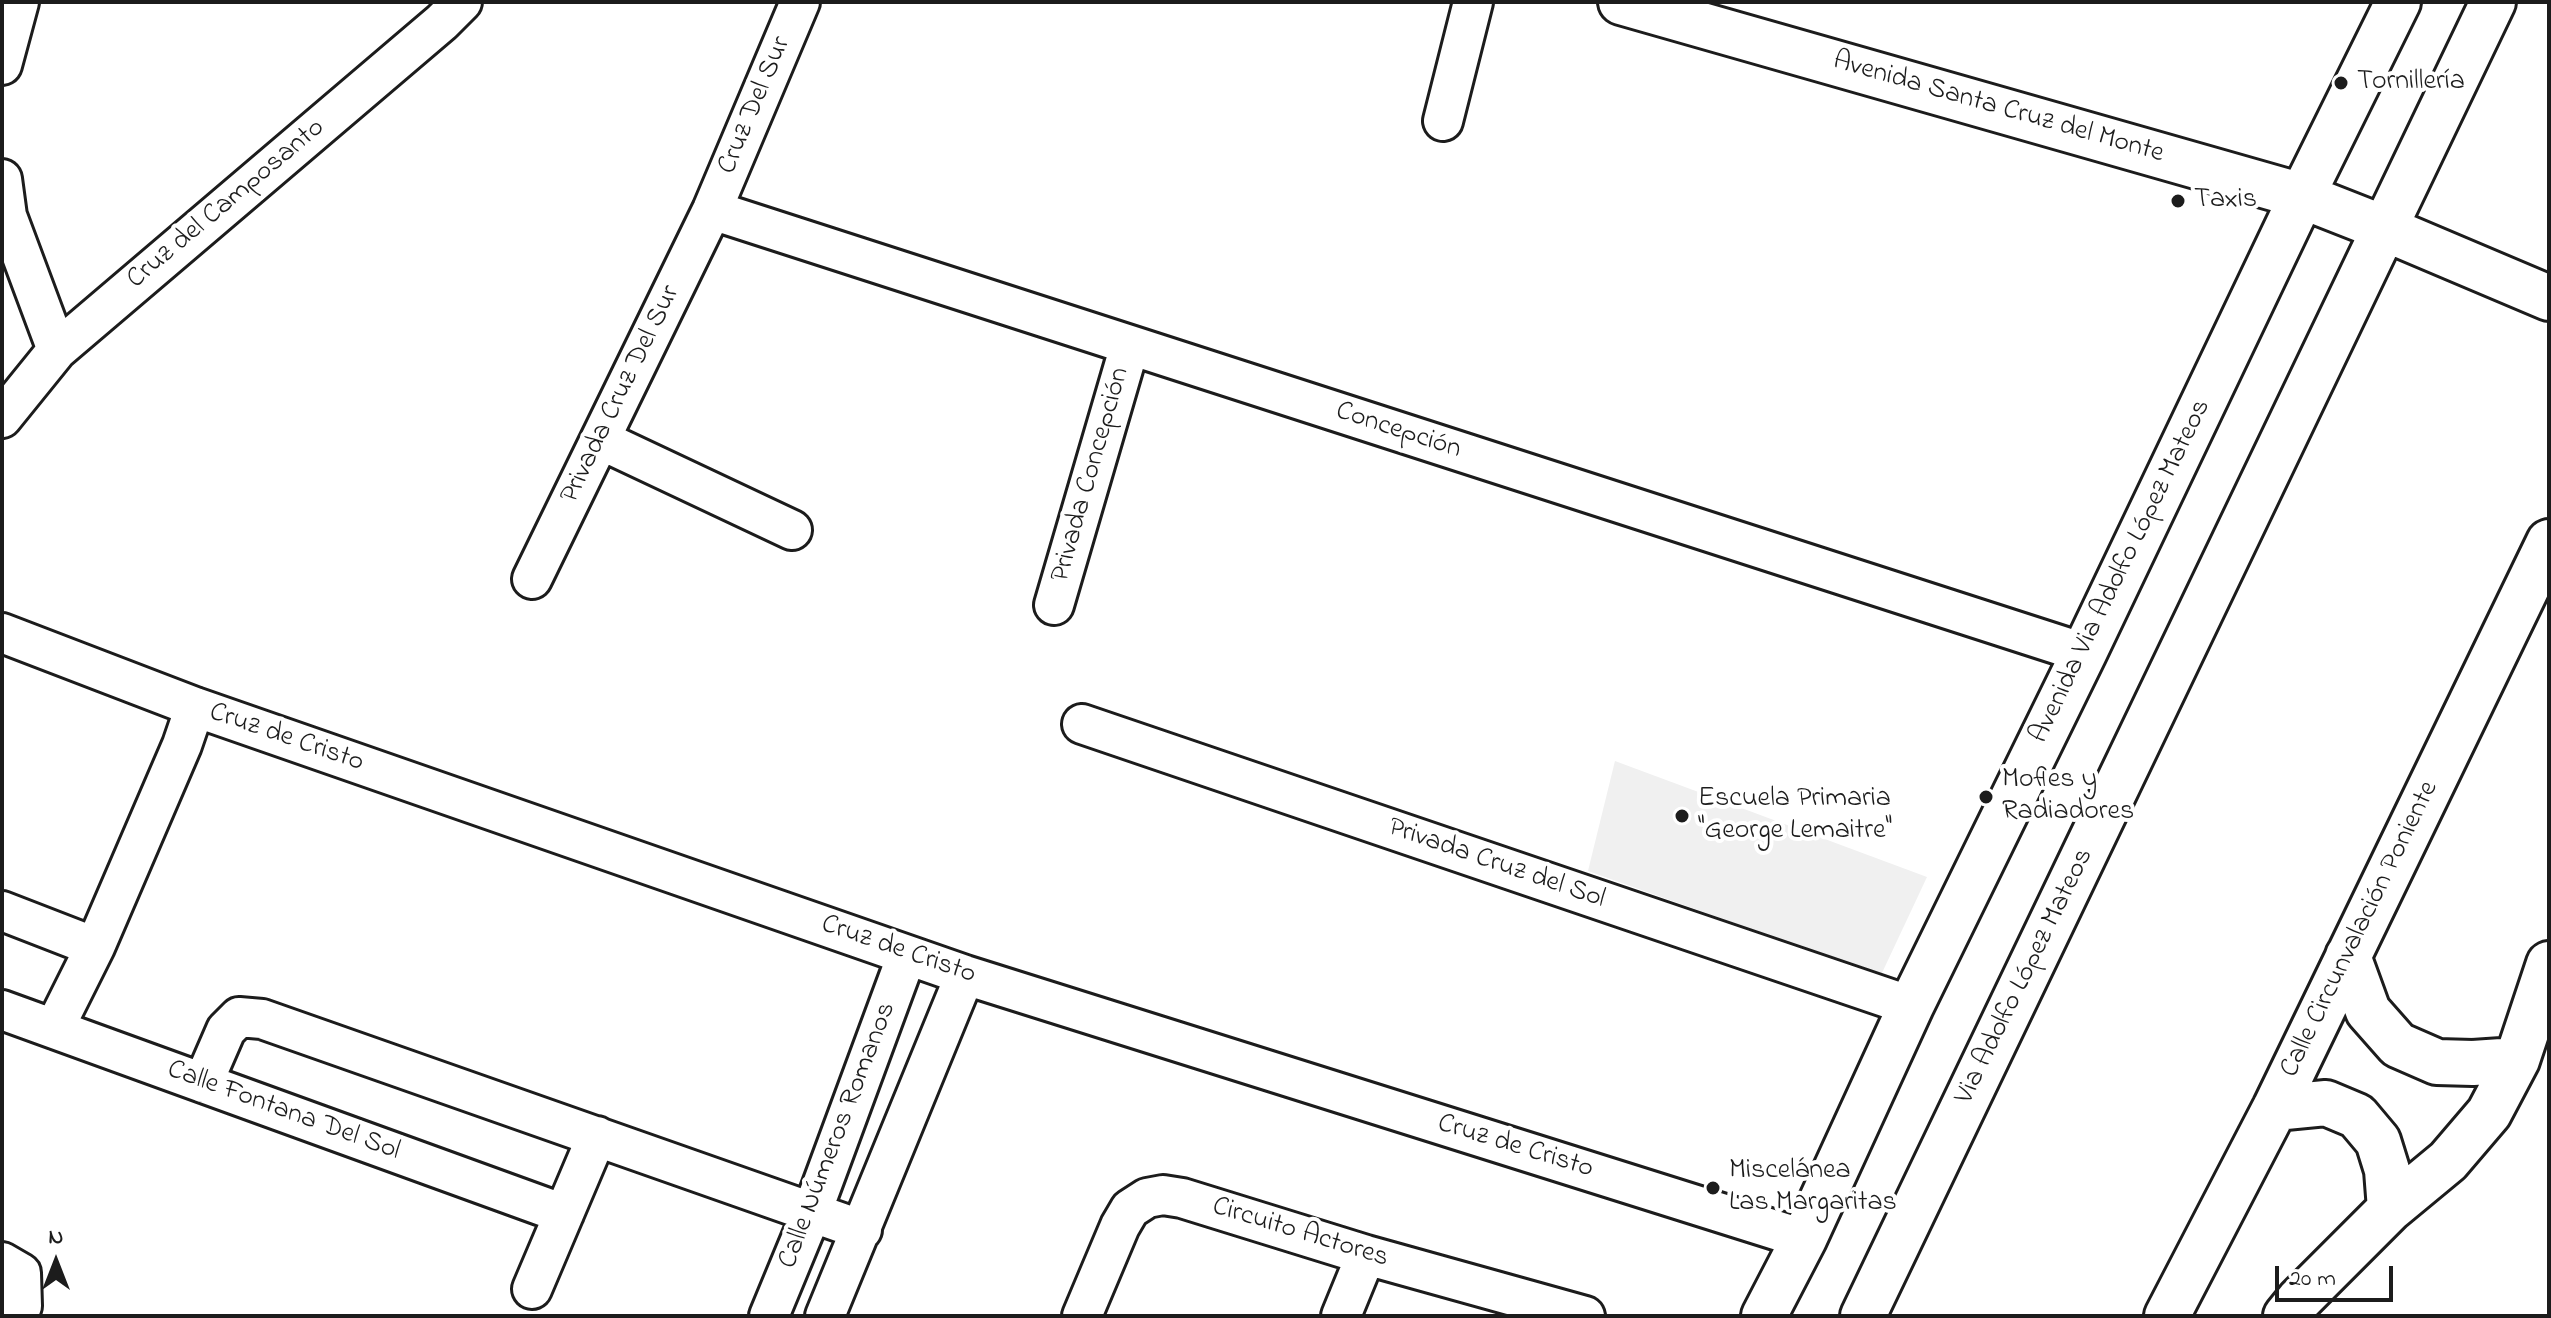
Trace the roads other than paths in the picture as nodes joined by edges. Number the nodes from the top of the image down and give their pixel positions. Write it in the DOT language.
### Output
graph roads {
  1 [pos="19,2"];
  2 [pos="462,2"];
  3 [pos="800,2"];
  4 [pos="1473,2"];
  5 [pos="1621,2"];
  6 [pos="2398,2"];
  7 [pos="2493,2"];
  8 [pos="2,65"];
  9 [pos="1443,121"];
  10 [pos="2,179"];
  11 [pos="2302,196"];
  12 [pos="712,210"];
  13 [pos="2386,229"];
  14 [pos="2549,298"];
  15 [pos="1130,345"];
  16 [pos="57,350"];
  17 [pos="2,418"];
  18 [pos="601,440"];
  19 [pos="792,530"];
  20 [pos="2549,542"];
  21 [pos="532,579"];
  22 [pos="1054,605"];
  23 [pos="2,633"];
  24 [pos="2084,653"];
  25 [pos="195,707"];
  26 [pos="1082,724"];
  27 [pos="2,911"];
  28 [pos="95,947"];
  29 [pos="907,955"];
  30 [pos="2348,956"];
  31 [pos="2549,964"];
  32 [pos="965,975"];
  33 [pos="1911,1006"];
  34 [pos="2,1010"];
  35 [pos="54,1029"];
  36 [pos="2517,1060"];
  37 [pos="203,1083"];
  38 [pos="2275,1108"];
  39 [pos="597,1136"];
  40 [pos="2390,1209"];
  41 [pos="812,1212"];
  42 [pos="564,1214"];
  43 [pos="862,1230"];
  44 [pos="1804,1239"];
  45 [pos="1366,1255"];
  46 [pos="11,1267"];
  47 [pos="532,1289"];
  48 [pos="18,1316"];
  49 [pos="769,1316"];
  50 [pos="825,1316"];
  51 [pos="1082,1316"];
  52 [pos="1341,1316"];
  53 [pos="1585,1316"];
  54 [pos="1764,1316"];
  55 [pos="1863,1316"];
  56 [pos="2167,1316"];
  57 [pos="2286,1316"];
  1 -- 8 [label="street"];
  2 -- 16 [label="street, Cruz del Camposanto"];
  3 -- 12 [label="street, Cruz Del Sur"];
  4 -- 9 [label="street"];
  5 -- 11 [label="main road, Avenida Santa Cruz del Monte"];
  6 -- 11 [label="main road, Avenida Via Adolfo López Mateos"];
  7 -- 13 [label="main road"];
  10 -- 16 [label="street"];
  11 -- 13 [label="main road, Avenida Santa Cruz del Monte"];
  11 -- 24 [label="main road, Avenida Via Adolfo López Mateos"];
  12 -- 15 [label="street, Concepción"];
  12 -- 18 [label="street, Privada Cruz Del Sur"];
  13 -- 14 [label="main road, Avenida Santa Cruz del Monte"];
  13 -- 55 [label="main road, Via Adolfo López Mateos"];
  15 -- 22 [label="street, Privada Concepción"];
  15 -- 24 [label="street, Concepción"];
  16 -- 17 [label="street, Cruz del Camposanto"];
  18 -- 19 [label="street"];
  18 -- 21 [label="street, Privada Cruz Del Sur"];
  20 -- 30 [label="main road, Calle Circunvalación Poniente"];
  23 -- 25 [label="street, Cruz de Cristo"];
  24 -- 33 [label="main road, Avenida Via Adolfo López Mateos"];
  25 -- 28 [label="street"];
  25 -- 29 [label="street, Cruz de Cristo"];
  26 -- 33 [label="street, Privada Cruz del Sol"];
  27 -- 28 [label="street"];
  28 -- 35 [label="street"];
  29 -- 32 [label="street, Cruz de Cristo"];
  29 -- 41 [label="street, Calle Números Romanos"];
  30 -- 36 [label="main road"];
  30 -- 38 [label="main road, Calle Circunvalación Poniente"];
  31 -- 36 [label="main road"];
  32 -- 43 [label="street, Calle Números Romanos"];
  32 -- 44 [label="street, Cruz de Cristo"];
  33 -- 44 [label="main road, Avenida Via Adolfo López Mateos"];
  34 -- 35 [label="street, Calle Fontana Del Sol"];
  35 -- 37 [label="street, Calle Fontana Del Sol"];
  36 -- 40 [label="main road"];
  37 -- 39 [label="street"];
  37 -- 42 [label="street, Calle Fontana Del Sol"];
  38 -- 40 [label="main road"];
  38 -- 56 [label="main road, Calle Circunvalación Poniente"];
  39 -- 41 [label="street"];
  39 -- 42 [label="street"];
  40 -- 57 [label="main road"];
  41 -- 43 [label="street"];
  41 -- 49 [label="street, Calle Números Romanos"];
  42 -- 47 [label="street"];
  43 -- 50 [label="street, Calle Números Romanos"];
  44 -- 54 [label="main road, Avenida Via Adolfo López Mateos"];
  45 -- 51 [label="street, Circuito Actores"];
  45 -- 52 [label="street"];
  45 -- 53 [label="street, Circuito Actores"];
  46 -- 48 [label="street"];
}
